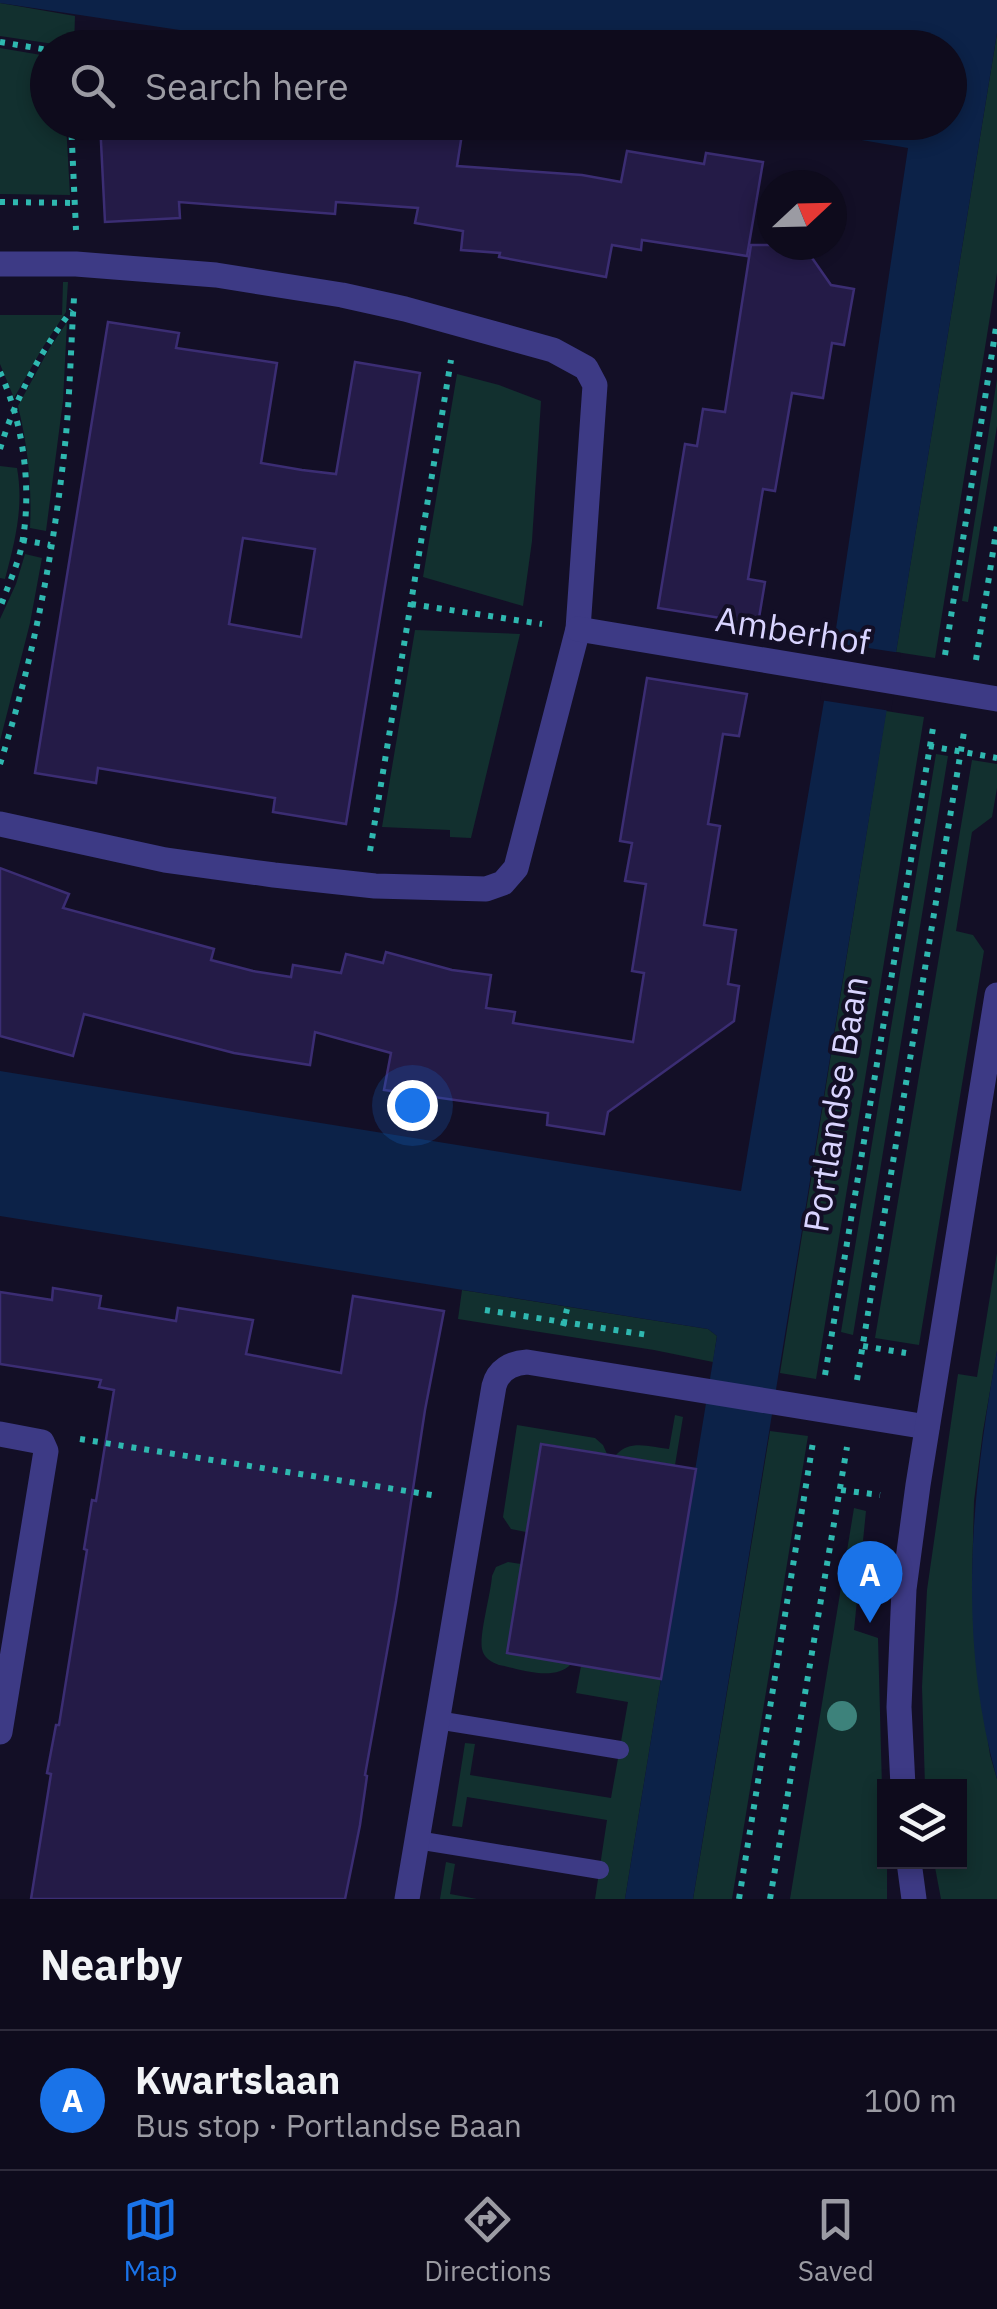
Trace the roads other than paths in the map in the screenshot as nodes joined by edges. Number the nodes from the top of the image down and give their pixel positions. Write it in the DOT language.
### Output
graph roads {
  1 [pos="0,264"];
  2 [pos="578,629"];
  3 [pos="997,699"];
  4 [pos="0,824"];
  5 [pos="997,995"];
  6 [pos="928,1426"];
  7 [pos="0,1434"];
  8 [pos="436,1720"];
  9 [pos="0,1732"];
  10 [pos="620,1750"];
  11 [pos="903,1779"];
  12 [pos="417,1840"];
  13 [pos="911,1869"];
  14 [pos="600,1870"];
  15 [pos="407,1899"];
  16 [pos="914,1899"];
  1 -- 2 [label="street"];
  2 -- 3 [label="street, Amberhof"];
  2 -- 4 [label="street"];
  5 -- 6 [label="street"];
  6 -- 8 [label="street"];
  6 -- 11 [label="street"];
  7 -- 9 [label="street"];
  8 -- 10 [label="lane"];
  8 -- 12 [label="street"];
  12 -- 14 [label="lane"];
  12 -- 15 [label="street"];
  13 -- 16 [label="street"];
}
